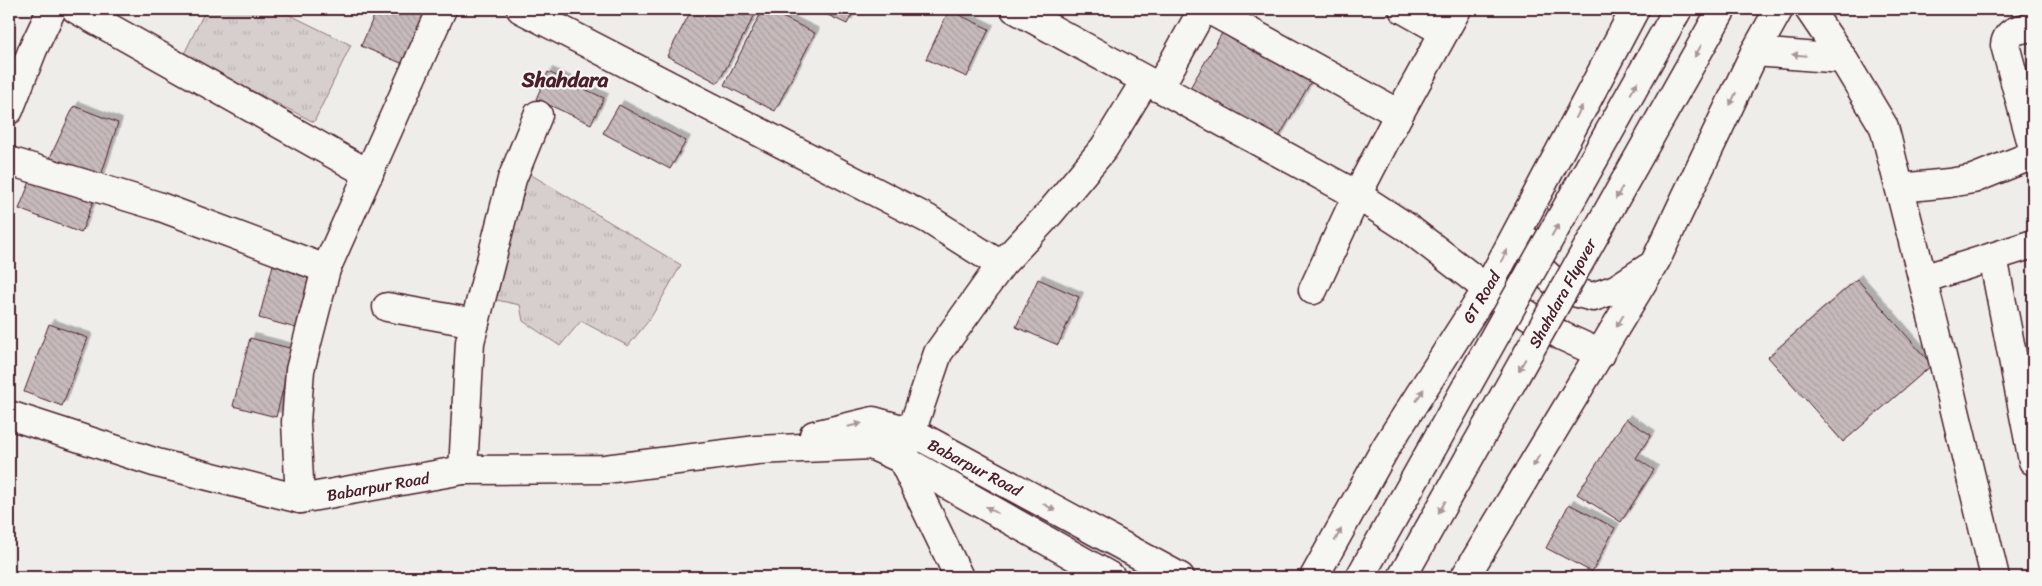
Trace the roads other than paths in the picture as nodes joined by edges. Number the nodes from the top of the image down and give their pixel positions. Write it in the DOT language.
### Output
graph roads {
  1 [pos="52,9"];
  2 [pos="76,9"];
  3 [pos="442,9"];
  4 [pos="521,9"];
  5 [pos="1015,9"];
  6 [pos="1203,9"];
  7 [pos="1208,9"];
  8 [pos="1403,9"];
  9 [pos="1457,9"];
  10 [pos="1635,9"];
  11 [pos="1678,9"];
  12 [pos="1722,9"];
  13 [pos="1779,9"];
  14 [pos="1809,9"];
  15 [pos="2033,26"];
  16 [pos="1444,32"];
  17 [pos="1755,52"];
  18 [pos="1843,59"];
  19 [pos="1152,84"];
  20 [pos="9,110"];
  21 [pos="1399,114"];
  22 [pos="538,115"];
  23 [pos="2033,148"];
  24 [pos="2033,156"];
  25 [pos="9,161"];
  26 [pos="369,174"];
  27 [pos="1900,188"];
  28 [pos="1357,195"];
  29 [pos="1522,222"];
  30 [pos="2033,244"];
  31 [pos="1993,257"];
  32 [pos="1656,260"];
  33 [pos="1001,265"];
  34 [pos="326,269"];
  35 [pos="1923,279"];
  36 [pos="1487,289"];
  37 [pos="1313,290"];
  38 [pos="388,307"];
  39 [pos="475,323"];
  40 [pos="1601,354"];
  41 [pos="9,415"];
  42 [pos="912,432"];
  43 [pos="757,450"];
  44 [pos="902,459"];
  45 [pos="2033,461"];
  46 [pos="463,470"];
  47 [pos="300,499"];
  48 [pos="959,577"];
  49 [pos="1111,577"];
  50 [pos="1180,577"];
  51 [pos="1314,577"];
  52 [pos="1360,577"];
  53 [pos="1402,577"];
  54 [pos="1465,577"];
  55 [pos="1995,577"];
  1 -- 20 [label="main road"];
  2 -- 26 [label="main road"];
  3 -- 26 [label="main road"];
  4 -- 33 [label="main road"];
  5 -- 19 [label="main road"];
  6 -- 19 [label="main road"];
  7 -- 21 [label="main road"];
  8 -- 16 [label="main road"];
  9 -- 16 [label="main road"];
  29 -- 10 [label="main road, GT Road, one-way"];
  52 -- 11 [label="main road, one-way, bridge"];
  12 -- 53 [label="main road, Shahdara Flyover, one-way, bridge"];
  13 -- 17 [label="main road"];
  14 -- 18 [label="main road"];
  15 -- 23 [label="main road"];
  16 -- 21 [label="main road"];
  18 -- 17 [label="main road, one-way"];
  17 -- 32 [label="main road, one-way"];
  18 -- 27 [label="main road"];
  19 -- 28 [label="main road"];
  19 -- 33 [label="main road"];
  21 -- 28 [label="main road"];
  22 -- 39 [label="main road"];
  24 -- 27 [label="main road"];
  25 -- 34 [label="main road"];
  26 -- 34 [label="main road"];
  27 -- 35 [label="main road"];
  28 -- 36 [label="main road"];
  28 -- 37 [label="main road"];
  29 -- 32 [label="main road"];
  36 -- 29 [label="main road, GT Road, one-way"];
  30 -- 31 [label="main road"];
  31 -- 35 [label="main road"];
  31 -- 45 [label="main road"];
  32 -- 40 [label="main road, one-way"];
  33 -- 42 [label="main road"];
  34 -- 47 [label="main road"];
  35 -- 55 [label="main road"];
  36 -- 40 [label="main road"];
  51 -- 36 [label="main road, GT Road, one-way"];
  38 -- 39 [label="main road"];
  39 -- 46 [label="main road"];
  40 -- 54 [label="main road, one-way"];
  41 -- 47 [label="main road, Babarpur Road"];
  43 -- 42 [label="main road, Babarpur Road, one-way"];
  42 -- 44 [label="main road"];
  42 -- 50 [label="main road, Babarpur Road, one-way"];
  43 -- 44 [label="main road, Babarpur Road"];
  43 -- 46 [label="main road, Babarpur Road"];
  44 -- 48 [label="main road"];
  49 -- 44 [label="main road, Babarpur Road, one-way"];
  46 -- 47 [label="main road, Babarpur Road"];
}
